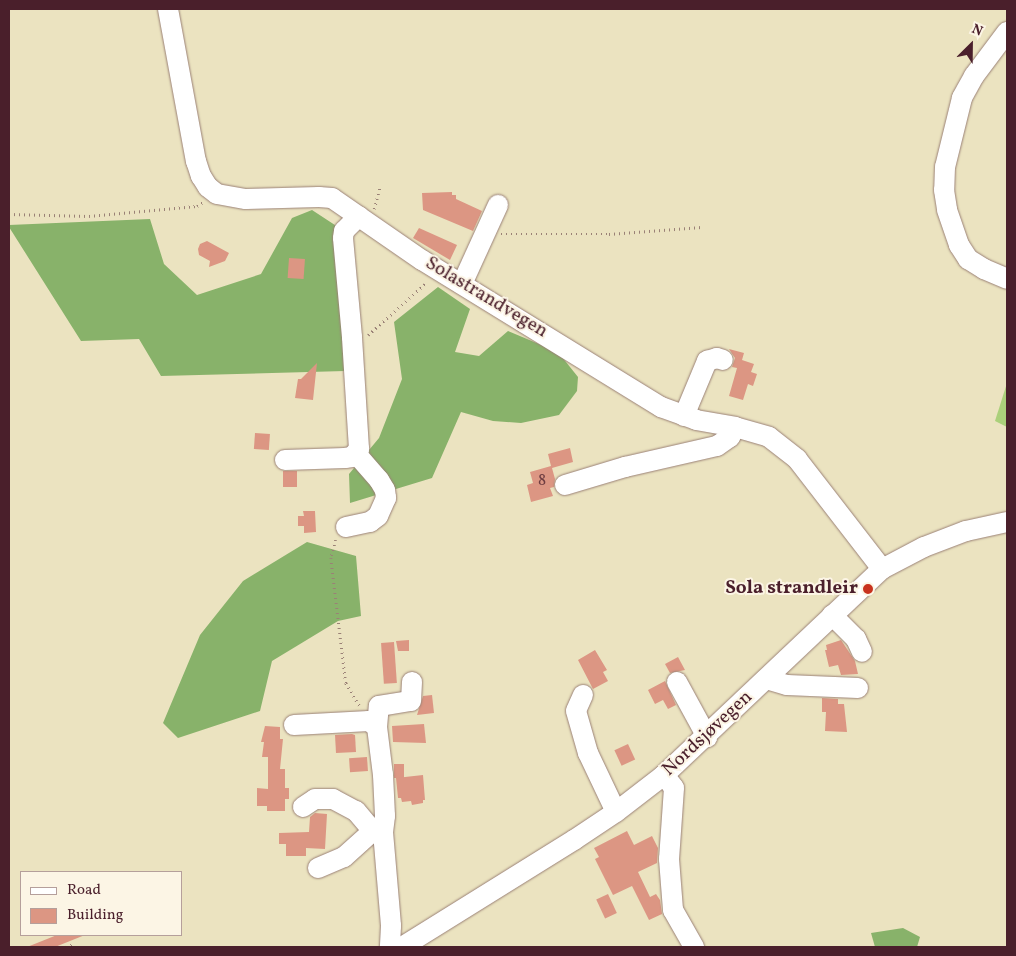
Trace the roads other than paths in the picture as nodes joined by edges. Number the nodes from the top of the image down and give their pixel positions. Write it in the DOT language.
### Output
graph roads {
  1 [pos="168,9"];
  2 [pos="1007,32"];
  3 [pos="498,205"];
  4 [pos="366,221"];
  5 [pos="1007,279"];
  6 [pos="462,284"];
  7 [pos="723,360"];
  8 [pos="684,416"];
  9 [pos="735,427"];
  10 [pos="356,454"];
  11 [pos="285,460"];
  12 [pos="565,485"];
  13 [pos="1007,522"];
  14 [pos="346,527"];
  15 [pos="882,569"];
  16 [pos="832,615"];
  17 [pos="862,652"];
  18 [pos="766,679"];
  19 [pos="412,682"];
  20 [pos="677,682"];
  21 [pos="858,688"];
  22 [pos="582,695"];
  23 [pos="373,724"];
  24 [pos="294,725"];
  25 [pos="707,737"];
  26 [pos="664,775"];
  27 [pos="303,807"];
  28 [pos="616,812"];
  29 [pos="378,832"];
  30 [pos="318,868"];
  31 [pos="390,947"];
  32 [pos="402,947"];
  33 [pos="694,947"];
  1 -- 4 [label="street, Solastrandvegen"];
  2 -- 5 [label="street"];
  3 -- 6 [label="street"];
  4 -- 6 [label="street, Solastrandvegen"];
  4 -- 10 [label="street"];
  6 -- 8 [label="street, Solastrandvegen"];
  7 -- 8 [label="street"];
  8 -- 9 [label="street, Solastrandvegen"];
  9 -- 12 [label="street"];
  9 -- 15 [label="street, Solastrandvegen"];
  10 -- 11 [label="street"];
  10 -- 14 [label="street"];
  13 -- 15 [label="street, Nordsjøvegen"];
  15 -- 16 [label="street, Nordsjøvegen"];
  16 -- 17 [label="street"];
  16 -- 18 [label="street, Nordsjøvegen"];
  18 -- 21 [label="street"];
  18 -- 25 [label="street, Nordsjøvegen"];
  19 -- 23 [label="street"];
  20 -- 25 [label="street"];
  22 -- 28 [label="street"];
  23 -- 24 [label="street"];
  23 -- 29 [label="street"];
  25 -- 26 [label="street, Nordsjøvegen"];
  26 -- 28 [label="street, Nordsjøvegen"];
  26 -- 33 [label="street"];
  27 -- 29 [label="street"];
  28 -- 32 [label="street, Nordsjøvegen"];
  29 -- 30 [label="street"];
  29 -- 31 [label="street"];
}
